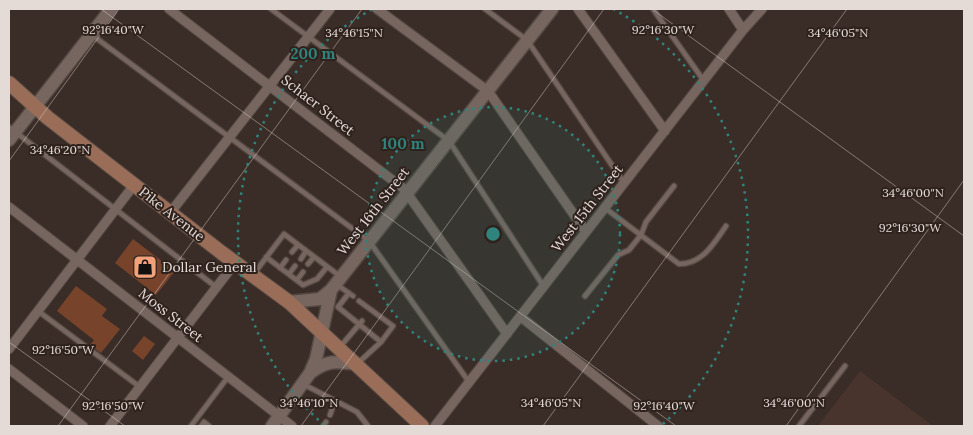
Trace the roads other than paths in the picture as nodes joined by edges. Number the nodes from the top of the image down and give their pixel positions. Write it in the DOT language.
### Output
graph roads {
  1 [pos="111,9"];
  2 [pos="169,9"];
  3 [pos="271,9"];
  4 [pos="330,9"];
  5 [pos="377,9"];
  6 [pos="485,9"];
  7 [pos="552,9"];
  8 [pos="578,9"];
  9 [pos="653,9"];
  10 [pos="729,9"];
  11 [pos="762,9"];
  12 [pos="743,30"];
  13 [pos="91,34"];
  14 [pos="308,36"];
  15 [pos="527,40"];
  16 [pos="704,81"];
  17 [pos="9,83"];
  18 [pos="270,85"];
  19 [pos="488,91"];
  20 [pos="34,107"];
  21 [pos="664,131"];
  22 [pos="11,133"];
  23 [pos="230,137"];
  24 [pos="448,141"];
  25 [pos="624,183"];
  26 [pos="134,185"];
  27 [pos="674,186"];
  28 [pos="407,193"];
  29 [pos="9,207"];
  30 [pos="605,208"];
  31 [pos="116,210"];
  32 [pos="170,213"];
  33 [pos="726,226"];
  34 [pos="586,232"];
  35 [pos="641,235"];
  36 [pos="369,241"];
  37 [pos="298,245"];
  38 [pos="306,251"];
  39 [pos="292,252"];
  40 [pos="266,257"];
  41 [pos="314,257"];
  42 [pos="301,259"];
  43 [pos="77,260"];
  44 [pos="286,260"];
  45 [pos="235,263"];
  46 [pos="308,264"];
  47 [pos="295,266"];
  48 [pos="326,266"];
  49 [pos="280,268"];
  50 [pos="303,272"];
  51 [pos="289,274"];
  52 [pos="252,276"];
  53 [pos="297,280"];
  54 [pos="336,284"];
  55 [pos="544,286"];
  56 [pos="216,287"];
  57 [pos="585,296"];
  58 [pos="289,302"];
  59 [pos="358,308"];
  60 [pos="371,309"];
  61 [pos="38,311"];
  62 [pos="367,314"];
  63 [pos="380,316"];
  64 [pos="520,317"];
  65 [pos="376,321"];
  66 [pos="360,322"];
  67 [pos="321,332"];
  68 [pos="507,334"];
  69 [pos="178,338"];
  70 [pos="381,342"];
  71 [pos="339,348"];
  72 [pos="9,349"];
  73 [pos="357,364"];
  74 [pos="844,366"];
  75 [pos="9,369"];
  76 [pos="228,377"];
  77 [pos="306,379"];
  78 [pos="469,382"];
  79 [pos="140,387"];
  80 [pos="335,400"];
  81 [pos="330,415"];
  82 [pos="276,421"];
  83 [pos="83,426"];
  84 [pos="110,426"];
  85 [pos="191,426"];
  86 [pos="201,426"];
  87 [pos="210,426"];
  88 [pos="292,426"];
  89 [pos="368,426"];
  90 [pos="422,426"];
  91 [pos="435,426"];
  92 [pos="658,426"];
  93 [pos="799,426"];
  1 -- 13 [label="street"];
  2 -- 18 [label="street, Schaer Street"];
  3 -- 14 [label="lane"];
  4 -- 14 [label="street"];
  5 -- 19 [label="street"];
  6 -- 15 [label="lane"];
  7 -- 15 [label="street, West 16th Street"];
  8 -- 21 [label="street"];
  9 -- 16 [label="lane"];
  10 -- 12 [label="street"];
  11 -- 12 [label="street, West 15th Street"];
  12 -- 16 [label="street, West 15th Street"];
  13 -- 20 [label="street"];
  13 -- 23 [label="lane"];
  14 -- 18 [label="street"];
  14 -- 24 [label="lane"];
  15 -- 19 [label="street, West 16th Street"];
  15 -- 25 [label="lane"];
  16 -- 21 [label="street, West 15th Street"];
  17 -- 20 [label="main road, Pike Avenue"];
  18 -- 23 [label="street"];
  18 -- 28 [label="street, Schaer Street"];
  19 -- 24 [label="street, West 16th Street"];
  19 -- 34 [label="street"];
  20 -- 22 [label="street"];
  20 -- 26 [label="main road, Pike Avenue"];
  21 -- 25 [label="street, West 15th Street"];
  22 -- 31 [label="lane"];
  23 -- 32 [label="street"];
  23 -- 36 [label="lane"];
  24 -- 28 [label="street, West 16th Street"];
  24 -- 55 [label="lane"];
  25 -- 30 [label="street, West 15th Street"];
  26 -- 31 [label="street"];
  26 -- 32 [label="main road, Pike Avenue"];
  27 -- 35 [label="lane"];
  28 -- 36 [label="street, West 16th Street"];
  28 -- 68 [label="street, Schaer Street"];
  29 -- 43 [label="street, Moss Street"];
  30 -- 34 [label="street, West 15th Street"];
  30 -- 35 [label="lane"];
  31 -- 43 [label="street"];
  31 -- 56 [label="lane"];
  32 -- 45 [label="main road, Pike Avenue"];
  33 -- 35 [label="lane"];
  34 -- 55 [label="street, West 15th Street"];
  35 -- 57 [label="lane"];
  36 -- 54 [label="street, West 16th Street"];
  36 -- 78 [label="lane"];
  37 -- 38 [label="lane"];
  37 -- 39 [label="lane"];
  37 -- 40 [label="lane"];
  38 -- 41 [label="lane"];
  38 -- 42 [label="lane"];
  40 -- 49 [label="lane"];
  40 -- 52 [label="lane"];
  41 -- 46 [label="lane"];
  41 -- 48 [label="lane"];
  43 -- 61 [label="street"];
  43 -- 69 [label="street, Moss Street"];
  44 -- 49 [label="lane"];
  45 -- 52 [label="main road, Pike Avenue"];
  45 -- 56 [label="street"];
  47 -- 51 [label="lane"];
  48 -- 53 [label="lane"];
  48 -- 54 [label="lane"];
  49 -- 51 [label="lane"];
  50 -- 53 [label="lane"];
  51 -- 53 [label="lane"];
  52 -- 58 [label="main road, Pike Avenue"];
  54 -- 58 [label="street"];
  54 -- 66 [label="lane"];
  54 -- 67 [label="street, West 16th Street"];
  55 -- 64 [label="street, West 15th Street"];
  56 -- 69 [label="street"];
  58 -- 67 [label="main road, Pike Avenue"];
  59 -- 60 [label="lane"];
  60 -- 62 [label="lane"];
  60 -- 63 [label="lane"];
  61 -- 72 [label="street"];
  61 -- 79 [label="lane"];
  63 -- 65 [label="lane"];
  63 -- 70 [label="lane"];
  64 -- 68 [label="street, West 15th Street"];
  64 -- 92 [label="street"];
  66 -- 70 [label="lane"];
  66 -- 71 [label="lane"];
  67 -- 71 [label="main road, Pike Avenue"];
  67 -- 77 [label="street, West 16th Street"];
  68 -- 78 [label="street, West 15th Street"];
  69 -- 76 [label="street, Moss Street"];
  69 -- 79 [label="street"];
  70 -- 73 [label="lane"];
  71 -- 73 [label="main road, Pike Avenue"];
  73 -- 77 [label="street"];
  73 -- 90 [label="main road, Pike Avenue"];
  74 -- 93 [label="lane"];
  75 -- 83 [label="street"];
  76 -- 82 [label="street, Moss Street"];
  76 -- 85 [label="lane"];
  77 -- 80 [label="lane"];
  77 -- 82 [label="street, West 16th Street"];
  78 -- 91 [label="street, West 15th Street"];
  79 -- 84 [label="street"];
  80 -- 81 [label="lane"];
  80 -- 89 [label="lane"];
  82 -- 88 [label="street, Moss Street"];
  86 -- 87 [label="lane"];
}
